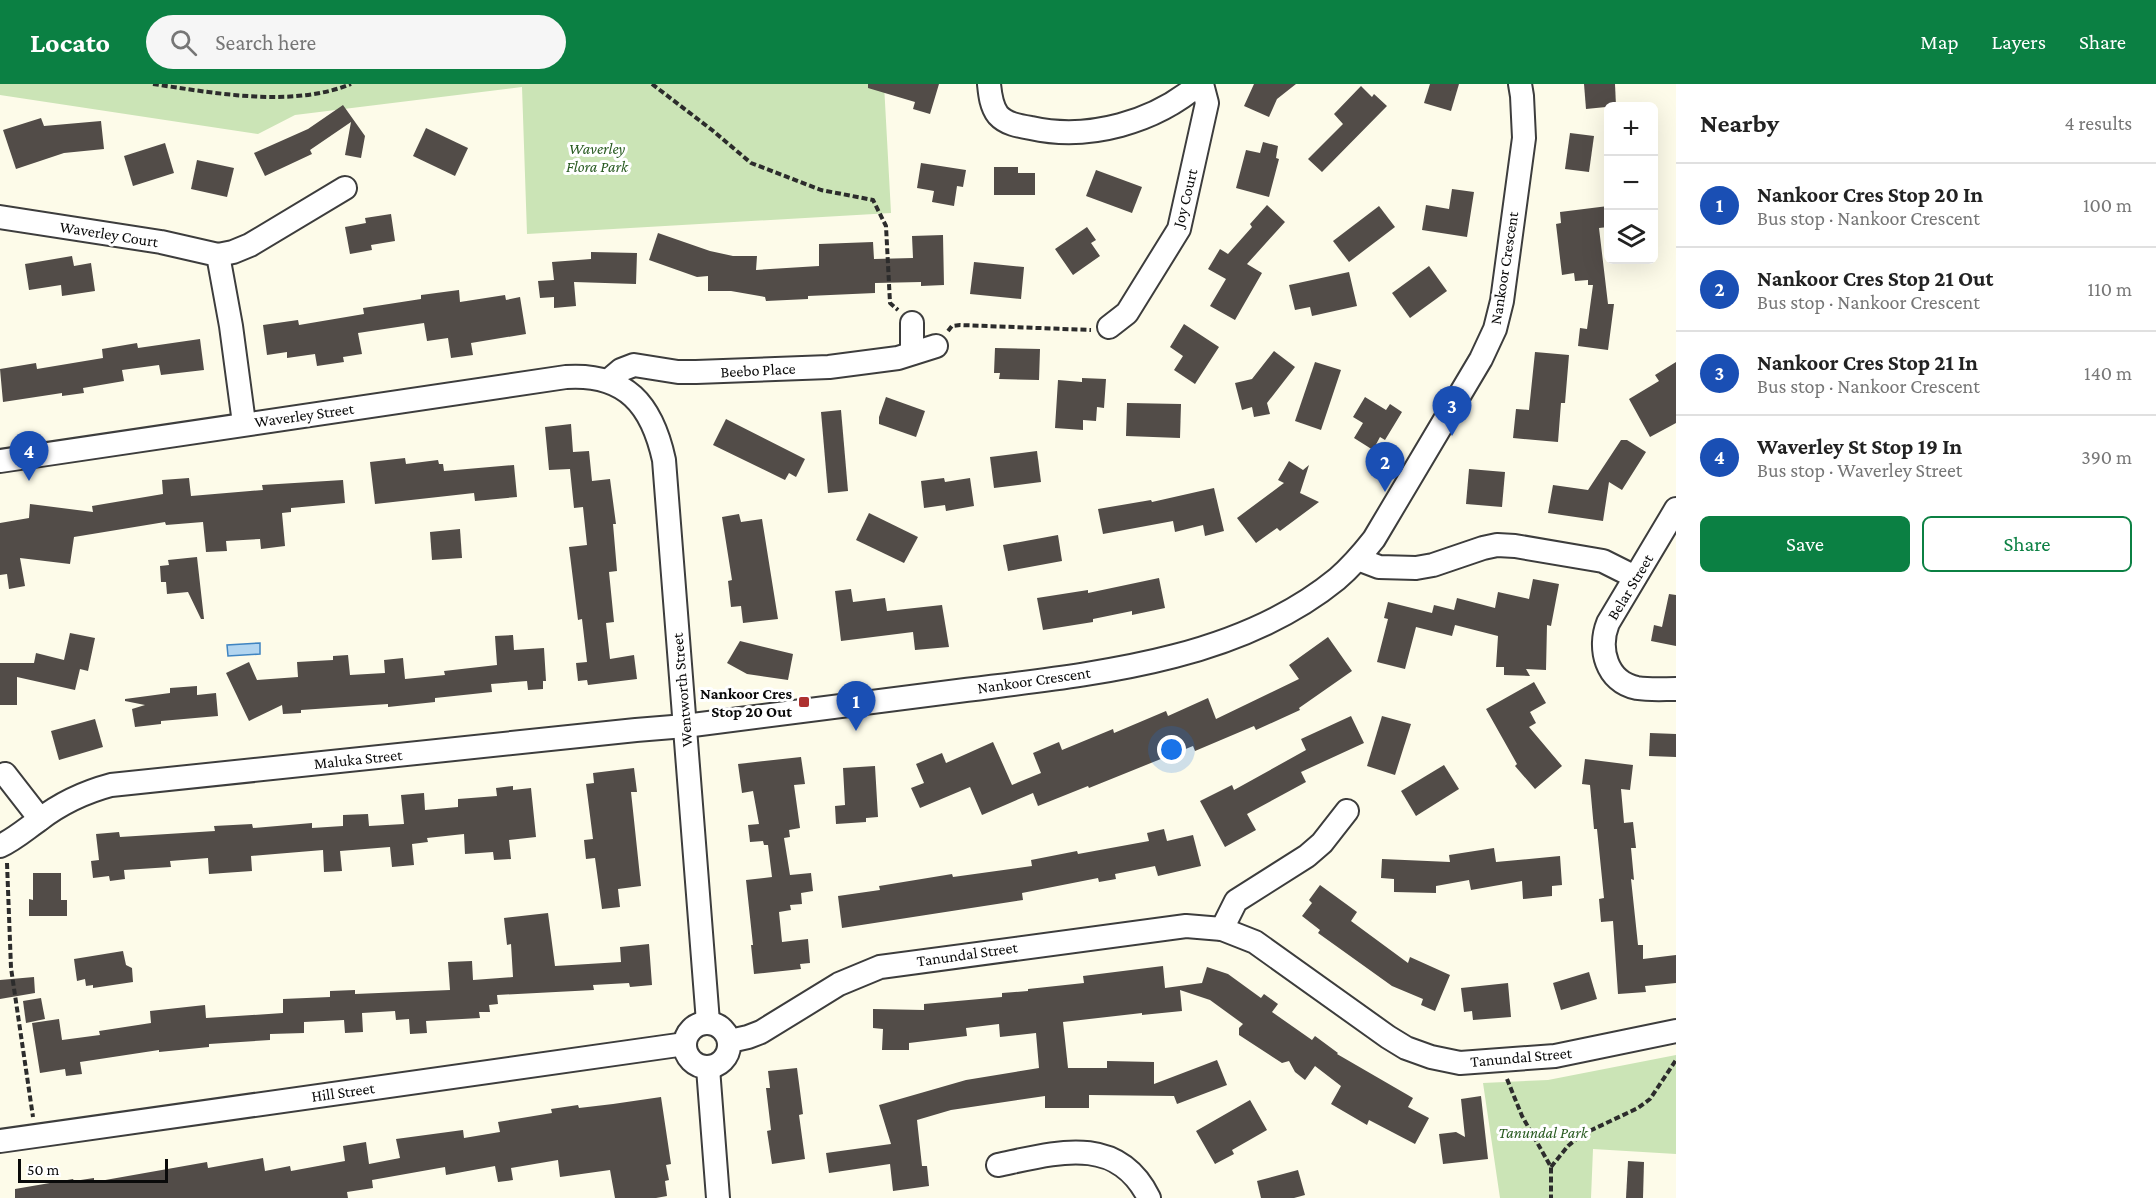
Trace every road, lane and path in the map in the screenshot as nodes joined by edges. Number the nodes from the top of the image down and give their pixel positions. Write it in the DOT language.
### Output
graph roads {
  1 [pos="153,84"];
  2 [pos="351,84"];
  3 [pos="652,84"];
  4 [pos="989,84"];
  5 [pos="1201,84"];
  6 [pos="1520,84"];
  7 [pos="345,188"];
  8 [pos="0,217"];
  9 [pos="218,255"];
  10 [pos="912,323"];
  11 [pos="1109,327"];
  12 [pos="936,346"];
  13 [pos="912,353"];
  14 [pos="608,381"];
  15 [pos="244,423"];
  16 [pos="0,461"];
  17 [pos="1676,509"];
  18 [pos="1358,559"];
  19 [pos="1635,577"];
  20 [pos="1676,689"];
  21 [pos="685,726"];
  22 [pos="5,774"];
  23 [pos="1347,811"];
  24 [pos="40,819"];
  25 [pos="1,845"];
  26 [pos="1222,929"];
  27 [pos="708,1022"];
  28 [pos="1676,1031"];
  29 [pos="730,1041"];
  30 [pos="685,1044"];
  31 [pos="1676,1060"];
  32 [pos="1499,1061"];
  33 [pos="708,1068"];
  34 [pos="36,1136"];
  35 [pos="0,1141"];
  36 [pos="998,1165"];
  37 [pos="1551,1167"];
  38 [pos="717,1198"];
  39 [pos="1149,1198"];
  40 [pos="1551,1198"];
  1 -- 2 [label="path"];
  3 -- 10 [label="path"];
  4 -- 5 [label="street"];
  5 -- 11 [label="street, Joy Court"];
  6 -- 18 [label="street, Nankoor Crescent"];
  7 -- 9 [label="street, Waverley Court"];
  8 -- 9 [label="street, Waverley Court"];
  9 -- 15 [label="street"];
  10 -- 13 [label="street"];
  11 -- 12 [label="path"];
  12 -- 13 [label="street, Beebo Place"];
  13 -- 14 [label="street, Beebo Place"];
  14 -- 15 [label="street, Waverley Street"];
  14 -- 21 [label="street, Wentworth Street"];
  15 -- 16 [label="street, Waverley Street"];
  17 -- 19 [label="street, Belar Street"];
  18 -- 19 [label="street"];
  18 -- 21 [label="street, Nankoor Crescent"];
  19 -- 20 [label="street, Belar Street"];
  21 -- 24 [label="street, Maluka Street"];
  21 -- 27 [label="street, Wentworth Street"];
  22 -- 24 [label="street"];
  23 -- 26 [label="street"];
  24 -- 25 [label="street, Maluka Street"];
  25 -- 34 [label="path"];
  26 -- 29 [label="street, Tanundal Street"];
  26 -- 32 [label="street, Tanundal Street"];
  27 -- 29 [label="street"];
  27 -- 30 [label="street"];
  28 -- 32 [label="street, Tanundal Street"];
  29 -- 33 [label="street"];
  30 -- 33 [label="street"];
  30 -- 34 [label="street, Hill Street"];
  31 -- 37 [label="path"];
  32 -- 37 [label="path"];
  33 -- 38 [label="street"];
  34 -- 35 [label="street, Hill Street"];
  36 -- 39 [label="street"];
  37 -- 40 [label="path"];
}
